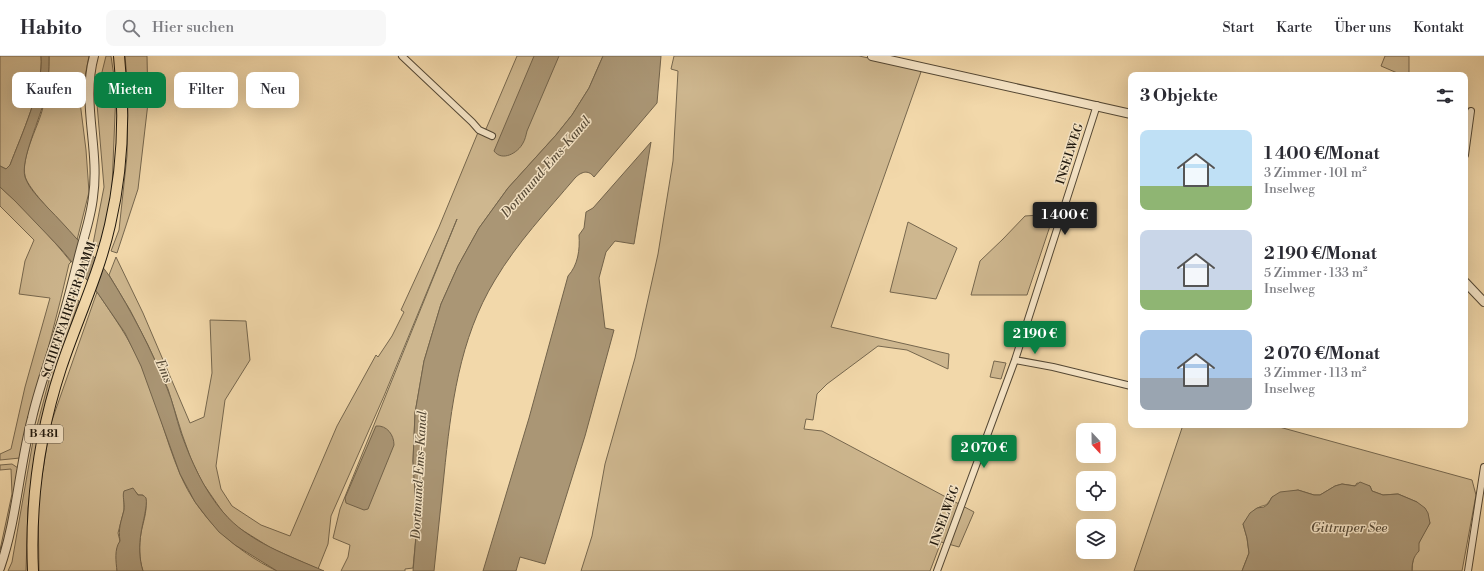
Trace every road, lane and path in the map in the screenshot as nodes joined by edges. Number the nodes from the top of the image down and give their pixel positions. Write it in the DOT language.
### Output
graph roads {
  1 [pos="94,56"];
  2 [pos="118,56"];
  3 [pos="402,56"];
  4 [pos="872,56"];
  5 [pos="906,60"];
  6 [pos="1098,106"];
  7 [pos="1471,111"];
  8 [pos="1128,113"];
  9 [pos="1468,133"];
  10 [pos="492,136"];
  11 [pos="1468,285"];
  12 [pos="1484,302"];
  13 [pos="1015,360"];
  14 [pos="1128,385"];
  15 [pos="1484,467"];
  16 [pos="0,568"];
  17 [pos="33,571"];
  18 [pos="937,571"];
  19 [pos="1468,571"];
  1 -- 16 [label="street"];
  2 -- 17 [label="highway, SCHIFFFAHRTER DAMM / B 481"];
  3 -- 10 [label="street"];
  4 -- 5 [label="street"];
  5 -- 6 [label="street"];
  6 -- 8 [label="street"];
  6 -- 13 [label="street, INSELWEG"];
  7 -- 9 [label="street"];
  11 -- 12 [label="street"];
  13 -- 14 [label="street"];
  13 -- 18 [label="street, INSELWEG"];
  15 -- 19 [label="street"];
}
